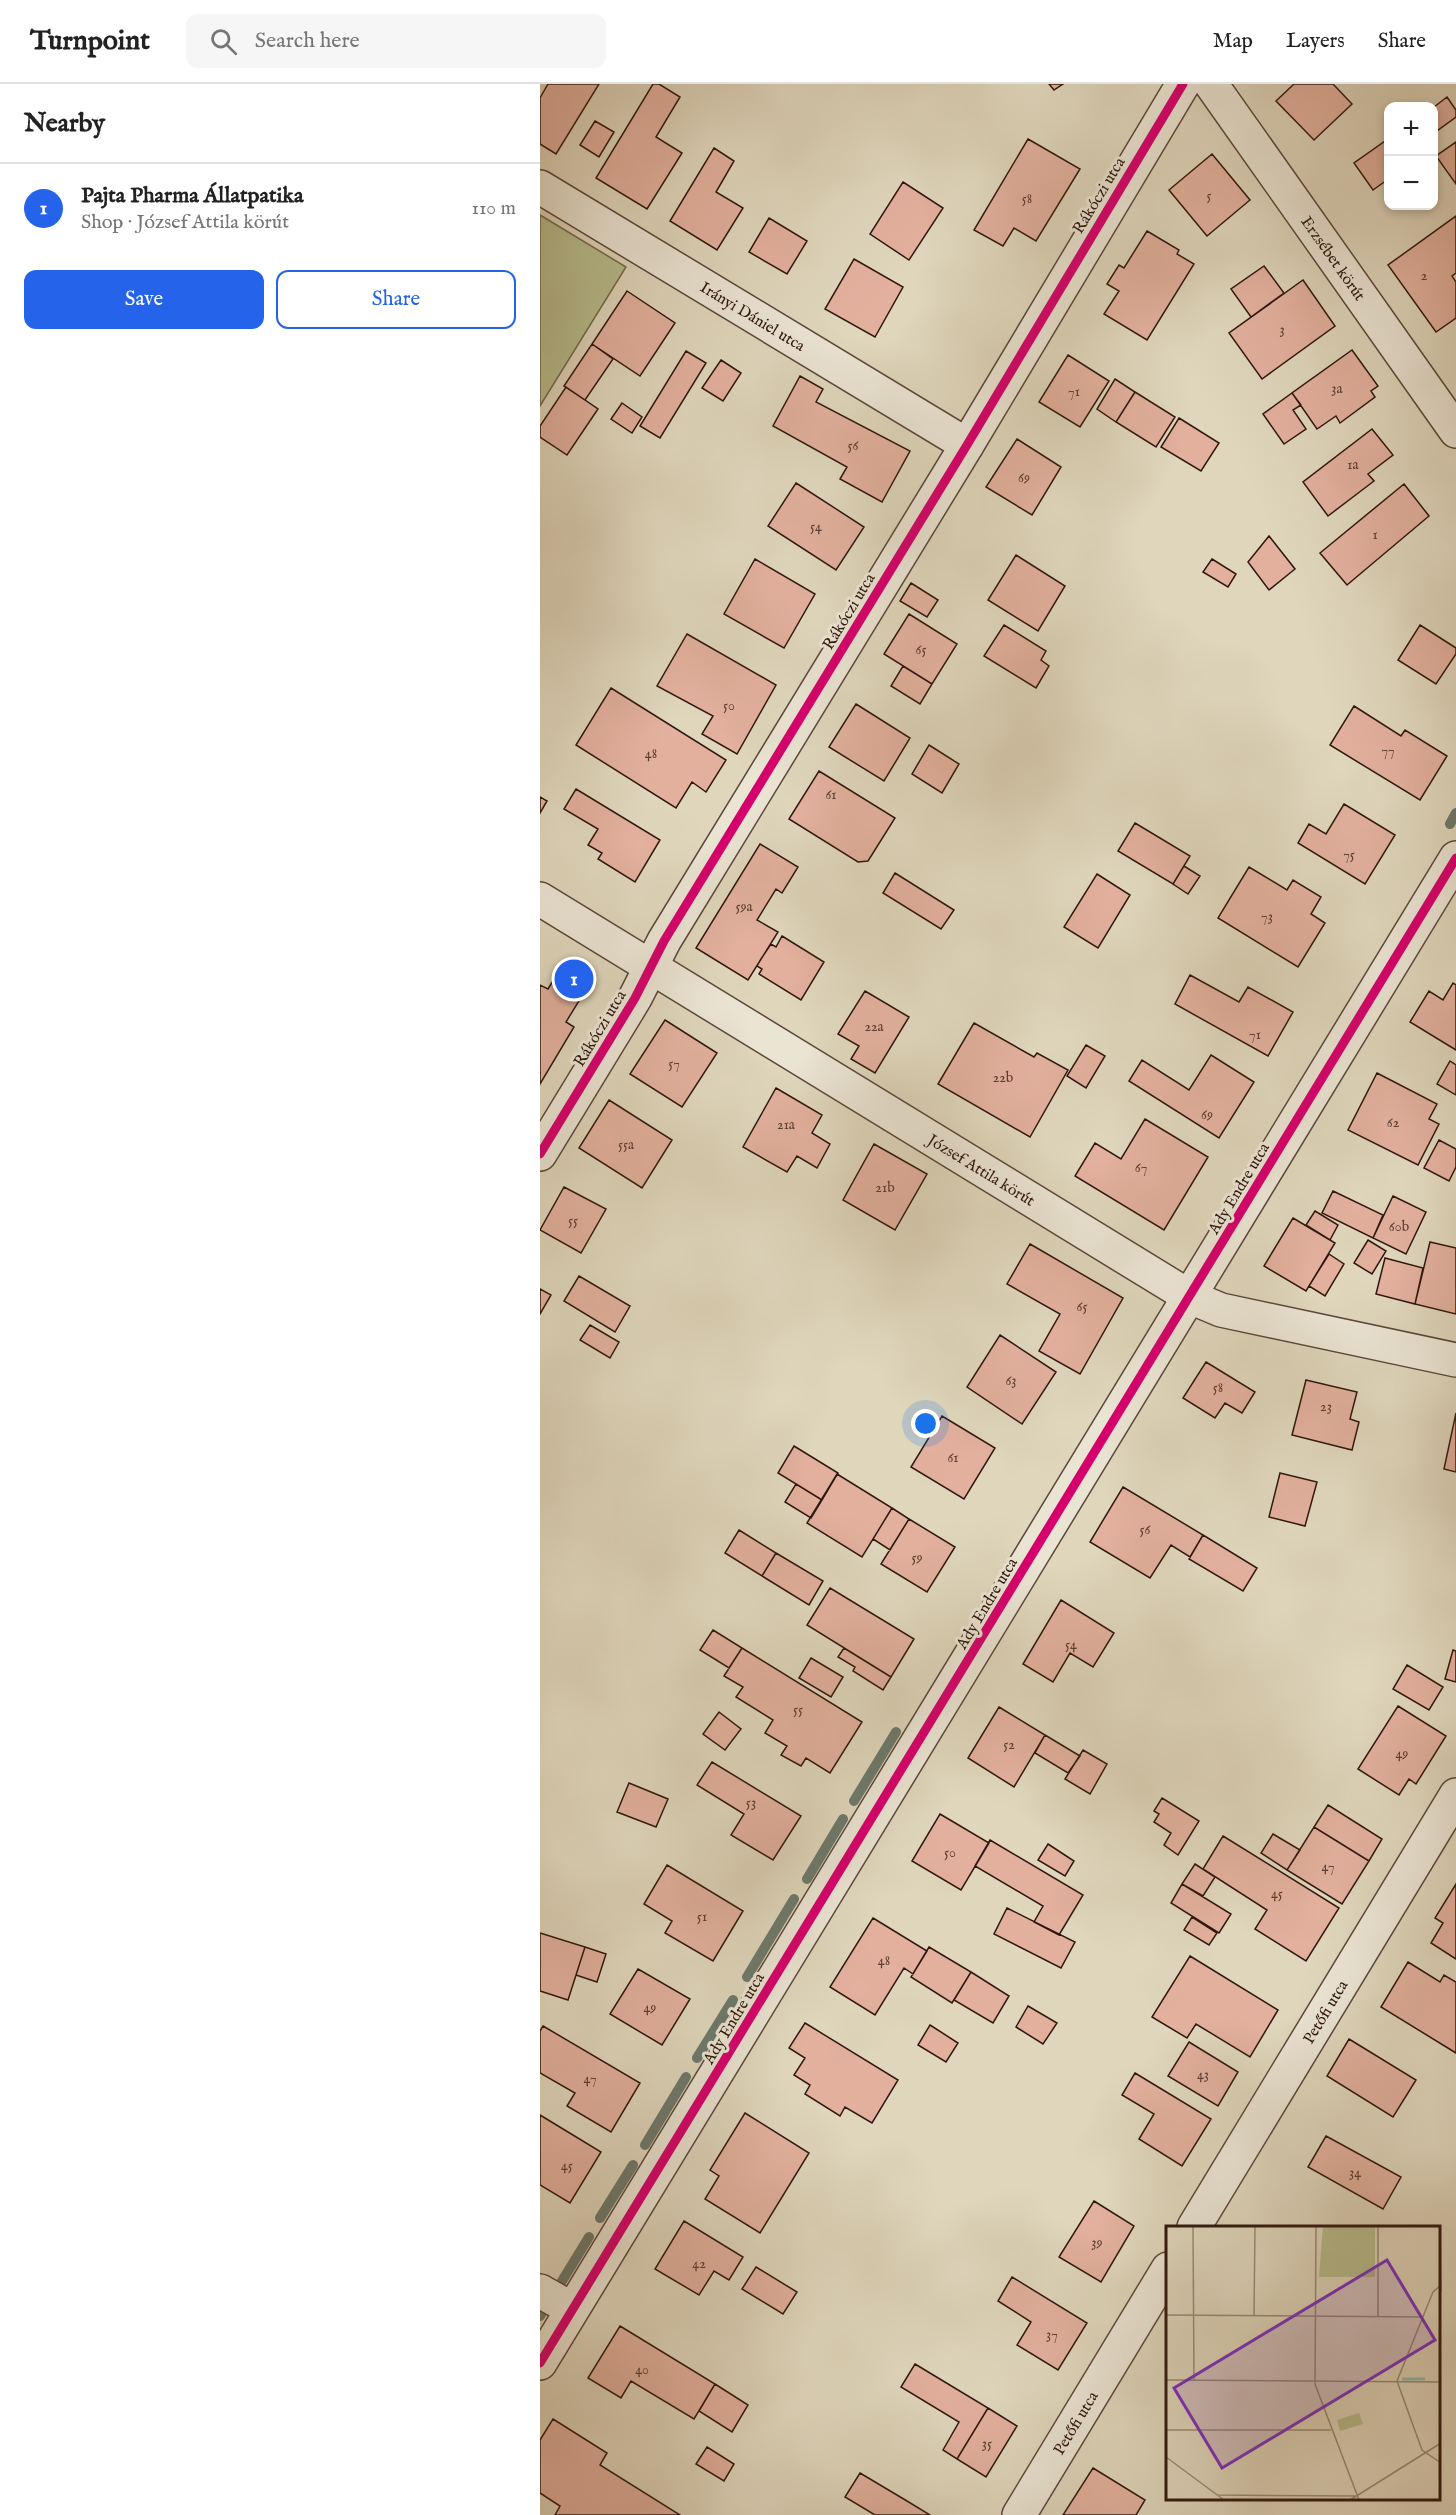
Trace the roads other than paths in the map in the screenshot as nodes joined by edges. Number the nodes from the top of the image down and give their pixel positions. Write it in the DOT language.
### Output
graph roads {
  1 [pos="1183,84"];
  2 [pos="1211,84"];
  3 [pos="540,187"];
  4 [pos="1456,431"];
  5 [pos="967,445"];
  6 [pos="1456,858"];
  7 [pos="540,900"];
  8 [pos="651,967"];
  9 [pos="540,1155"];
  10 [pos="1190,1297"];
  11 [pos="1456,1360"];
  12 [pos="1456,1795"];
  13 [pos="1195,2226"];
  14 [pos="1166,2272"];
  15 [pos="540,2291"];
  16 [pos="572,2309"];
  17 [pos="540,2363"];
  18 [pos="1018,2515"];
  1 -- 5 [label="street, Rákóczi utca"];
  2 -- 4 [label="street, Erzsébet körút"];
  3 -- 5 [label="street, Irányi Dániel utca"];
  5 -- 8 [label="street, Rákóczi utca"];
  6 -- 10 [label="street, Ady Endre utca"];
  7 -- 8 [label="street, József Attila körút"];
  8 -- 9 [label="street, Rákóczi utca"];
  8 -- 10 [label="street, József Attila körút"];
  10 -- 11 [label="street, József Attila körút"];
  10 -- 16 [label="street, Ady Endre utca"];
  12 -- 13 [label="street, Petőfi utca"];
  14 -- 18 [label="street, Petőfi utca"];
  15 -- 16 [label="street"];
  16 -- 17 [label="street, Ady Endre utca"];
}
